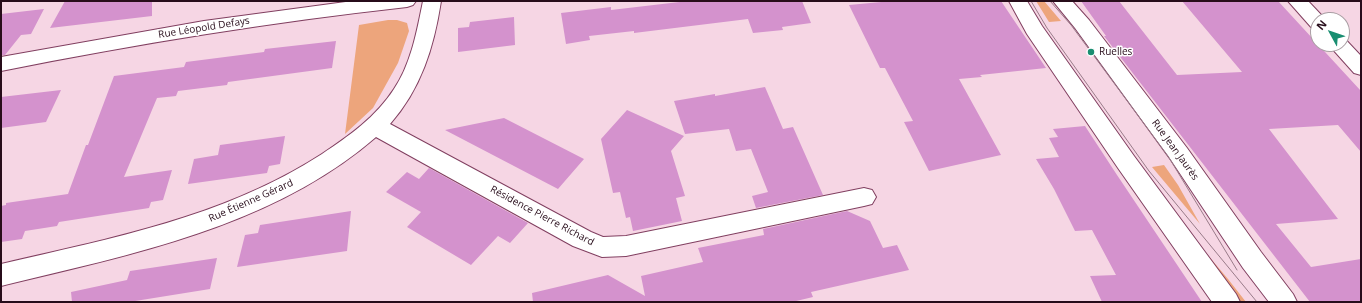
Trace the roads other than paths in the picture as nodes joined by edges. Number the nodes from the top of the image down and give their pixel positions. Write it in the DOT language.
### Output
graph roads {
  1 [pos="407,1"];
  2 [pos="432,1"];
  3 [pos="1018,1"];
  4 [pos="1062,1"];
  5 [pos="1296,1"];
  6 [pos="1310,16"];
  7 [pos="1346,52"];
  8 [pos="1,64"];
  9 [pos="1361,68"];
  10 [pos="376,126"];
  11 [pos="864,197"];
  12 [pos="1,275"];
  13 [pos="1227,302"];
  14 [pos="1284,302"];
  1 -- 8 [label="street, Rue Léopold Defays"];
  2 -- 10 [label="street, Rue Étienne Gérard"];
  3 -- 13 [label="street"];
  4 -- 14 [label="street, Rue Jean Jaurès"];
  5 -- 6 [label="street"];
  7 -- 9 [label="street"];
  10 -- 11 [label="street, Résidence Pierre Richard"];
  10 -- 12 [label="street, Rue Étienne Gérard"];
}
